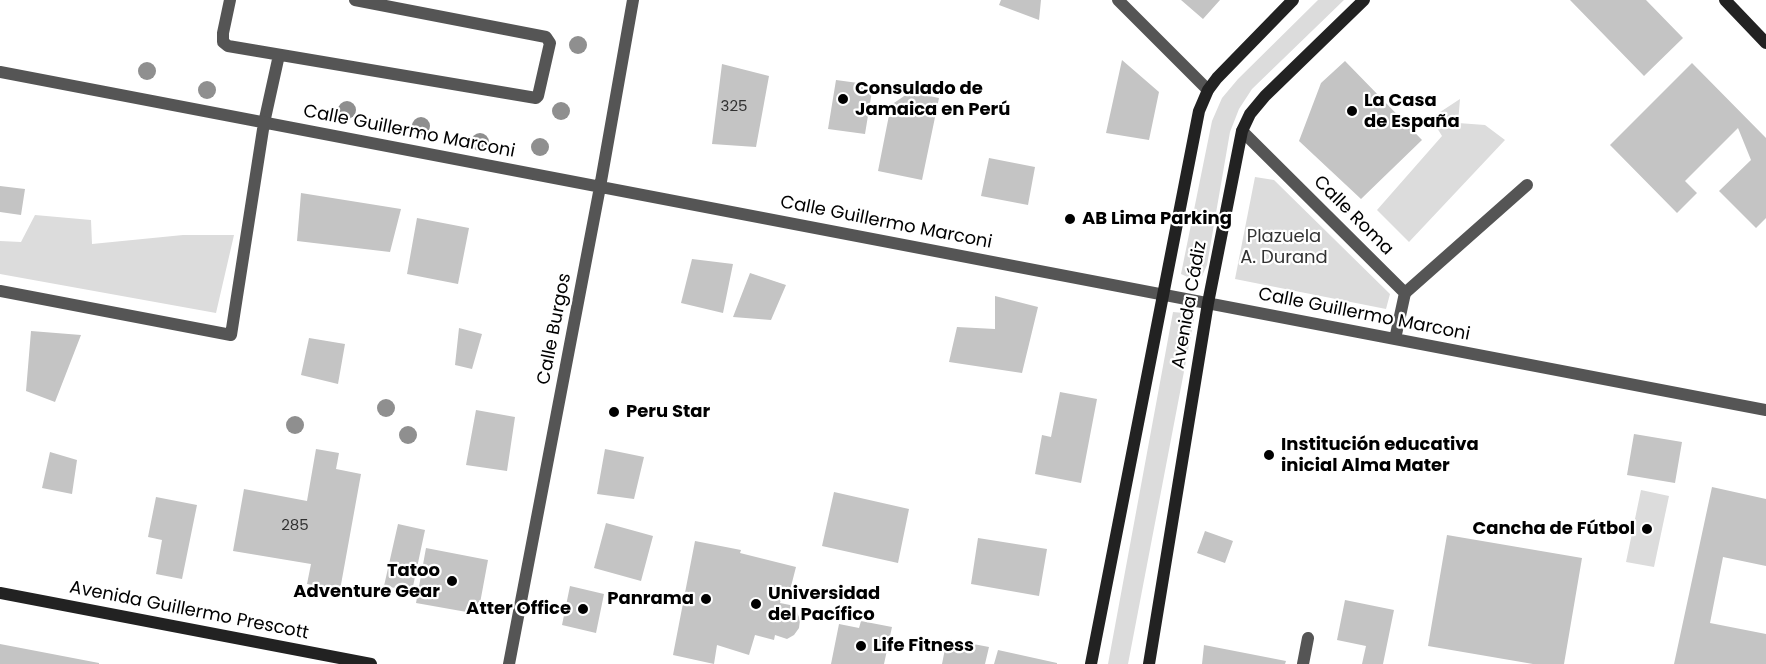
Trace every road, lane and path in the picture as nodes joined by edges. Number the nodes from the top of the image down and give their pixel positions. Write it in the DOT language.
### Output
graph roads {
  1 [pos="230,0"];
  2 [pos="355,0"];
  3 [pos="633,0"];
  4 [pos="1118,0"];
  5 [pos="1293,0"];
  6 [pos="1364,0"];
  7 [pos="1725,0"];
  8 [pos="1766,43"];
  9 [pos="279,55"];
  10 [pos="0,72"];
  11 [pos="1208,90"];
  12 [pos="264,123"];
  13 [pos="1242,131"];
  14 [pos="1527,185"];
  15 [pos="600,187"];
  16 [pos="0,291"];
  17 [pos="1405,293"];
  18 [pos="1163,294"];
  19 [pos="1208,303"];
  20 [pos="1395,339"];
  21 [pos="1766,410"];
  22 [pos="0,593"];
  23 [pos="1308,638"];
  24 [pos="371,664"];
  25 [pos="509,664"];
  26 [pos="1091,664"];
  27 [pos="1149,664"];
  28 [pos="1303,664"];
  1 -- 9 [label="street"];
  2 -- 9 [label="street"];
  3 -- 15 [label="street, Calle Burgos"];
  4 -- 11 [label="street"];
  5 -- 11 [label="main road, Avenida Cádiz"];
  6 -- 13 [label="main road, Avenida Cádiz"];
  7 -- 8 [label="main road"];
  9 -- 12 [label="street"];
  10 -- 12 [label="street, Calle Guillermo Marconi"];
  11 -- 18 [label="main road, Avenida Cádiz"];
  12 -- 15 [label="street, Calle Guillermo Marconi"];
  12 -- 16 [label="street"];
  13 -- 17 [label="street, Calle Roma"];
  13 -- 19 [label="main road, Avenida Cádiz"];
  14 -- 17 [label="street"];
  15 -- 18 [label="street, Calle Guillermo Marconi"];
  15 -- 25 [label="street, Calle Burgos"];
  17 -- 20 [label="street"];
  18 -- 19 [label="street, Calle Guillermo Marconi"];
  18 -- 26 [label="main road, Avenida Cádiz"];
  19 -- 20 [label="street, Calle Guillermo Marconi"];
  19 -- 27 [label="main road, Avenida Cádiz"];
  20 -- 21 [label="street, Calle Guillermo Marconi"];
  22 -- 24 [label="main road, Avenida Guillermo Prescott"];
  23 -- 28 [label="street"];
}
